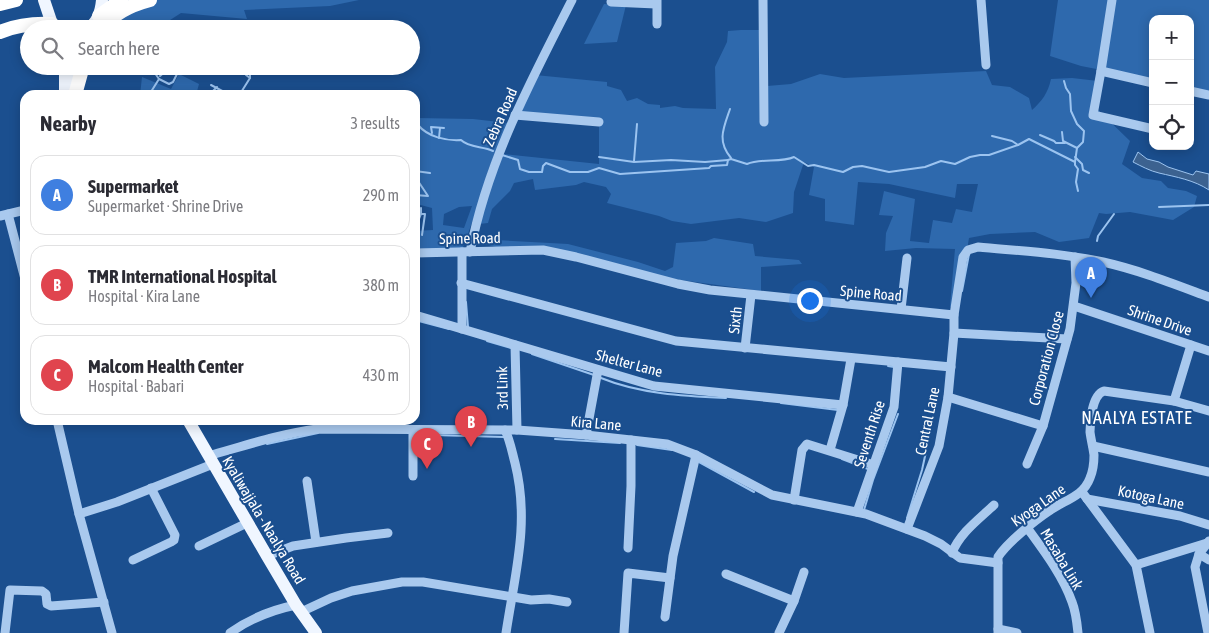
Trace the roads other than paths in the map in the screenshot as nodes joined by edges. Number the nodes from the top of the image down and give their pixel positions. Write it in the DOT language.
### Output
graph roads {
  1 [pos="16,0"];
  2 [pos="44,0"];
  3 [pos="102,0"];
  4 [pos="121,0"];
  5 [pos="150,0"];
  6 [pos="572,0"];
  7 [pos="763,0"];
  8 [pos="981,0"];
  9 [pos="1112,0"];
  10 [pos="611,2"];
  11 [pos="656,2"];
  12 [pos="0,4"];
  13 [pos="52,20"];
  14 [pos="101,20"];
  15 [pos="103,20"];
  16 [pos="105,20"];
  17 [pos="657,24"];
  18 [pos="20,25"];
  19 [pos="0,32"];
  20 [pos="986,65"];
  21 [pos="1101,71"];
  22 [pos="67,75"];
  23 [pos="73,75"];
  24 [pos="79,75"];
  25 [pos="1149,82"];
  26 [pos="69,90"];
  27 [pos="71,90"];
  28 [pos="72,90"];
  29 [pos="1194,92"];
  30 [pos="1209,94"];
  31 [pos="515,115"];
  32 [pos="599,122"];
  33 [pos="764,122"];
  34 [pos="1149,127"];
  35 [pos="20,211"];
  36 [pos="4,215"];
  37 [pos="466,252"];
  38 [pos="420,253"];
  39 [pos="1075,257"];
  40 [pos="907,258"];
  41 [pos="20,264"];
  42 [pos="464,284"];
  43 [pos="751,294"];
  44 [pos="1209,297"];
  45 [pos="1074,306"];
  46 [pos="901,309"];
  47 [pos="954,315"];
  48 [pos="420,316"];
  49 [pos="462,329"];
  50 [pos="954,333"];
  51 [pos="1068,339"];
  52 [pos="514,345"];
  53 [pos="1192,345"];
  54 [pos="745,348"];
  55 [pos="1209,351"];
  56 [pos="850,359"];
  57 [pos="898,362"];
  58 [pos="951,368"];
  59 [pos="597,374"];
  60 [pos="948,397"];
  61 [pos="1174,401"];
  62 [pos="843,405"];
  63 [pos="1209,411"];
  64 [pos="58,425"];
  65 [pos="191,425"];
  66 [pos="1043,426"];
  67 [pos="413,430"];
  68 [pos="505,430"];
  69 [pos="517,430"];
  70 [pos="586,436"];
  71 [pos="632,443"];
  72 [pos="1093,446"];
  73 [pos="830,450"];
  74 [pos="696,458"];
  75 [pos="210,460"];
  76 [pos="1027,464"];
  77 [pos="874,465"];
  78 [pos="1209,472"];
  79 [pos="413,476"];
  80 [pos="307,481"];
  81 [pos="151,488"];
  82 [pos="1085,495"];
  83 [pos="794,500"];
  84 [pos="994,505"];
  85 [pos="858,512"];
  86 [pos="79,514"];
  87 [pos="247,523"];
  88 [pos="1209,525"];
  89 [pos="907,528"];
  90 [pos="1028,529"];
  91 [pos="388,533"];
  92 [pos="316,542"];
  93 [pos="1208,542"];
  94 [pos="198,546"];
  95 [pos="628,548"];
  96 [pos="1199,554"];
  97 [pos="266,556"];
  98 [pos="956,556"];
  99 [pos="132,560"];
  100 [pos="1209,560"];
  101 [pos="998,563"];
  102 [pos="1136,565"];
  103 [pos="804,572"];
  104 [pos="726,574"];
  105 [pos="670,578"];
  106 [pos="5,589"];
  107 [pos="512,596"];
  108 [pos="794,601"];
  109 [pos="104,602"];
  110 [pos="567,602"];
  111 [pos="298,609"];
  112 [pos="665,617"];
  113 [pos="998,631"];
  114 [pos="5,633"];
  115 [pos="112,633"];
  116 [pos="230,633"];
  117 [pos="316,633"];
  118 [pos="506,633"];
  119 [pos="624,633"];
  120 [pos="779,633"];
  121 [pos="1017,633"];
  122 [pos="1078,633"];
  123 [pos="1150,633"];
  124 [pos="1208,633"];
  1 -- 12 [label="highway"];
  2 -- 13 [label="main road"];
  3 -- 14 [label="main road"];
  4 -- 15 [label="highway"];
  5 -- 16 [label="highway"];
  6 -- 31 [label="street, Zebra Road"];
  7 -- 33 [label="street"];
  8 -- 20 [label="street"];
  9 -- 21 [label="street"];
  10 -- 11 [label="street"];
  11 -- 17 [label="street"];
  18 -- 19 [label="highway"];
  21 -- 25 [label="street"];
  21 -- 34 [label="street"];
  22 -- 26 [label="main road"];
  23 -- 27 [label="main road"];
  24 -- 28 [label="highway"];
  29 -- 30 [label="street"];
  31 -- 32 [label="street"];
  31 -- 37 [label="street, Zebra Road"];
  35 -- 36 [label="street"];
  36 -- 41 [label="street"];
  37 -- 38 [label="street, Spine Road"];
  37 -- 42 [label="street, Zebra Road"];
  37 -- 43 [label="street, Spine Road"];
  39 -- 44 [label="street"];
  39 -- 45 [label="street, Corporation Close"];
  39 -- 47 [label="street"];
  40 -- 46 [label="street"];
  42 -- 49 [label="street, Zebra Road"];
  42 -- 54 [label="street"];
  43 -- 46 [label="street, Spine Road"];
  43 -- 54 [label="street, Sixth"];
  45 -- 51 [label="street, Corporation Close"];
  45 -- 53 [label="street, Shrine Drive"];
  46 -- 47 [label="street, Spine Road"];
  47 -- 50 [label="street, Central Lane"];
  48 -- 49 [label="street, Shelter Lane"];
  49 -- 52 [label="street, Shelter Lane"];
  50 -- 51 [label="street"];
  50 -- 58 [label="street, Central Lane"];
  51 -- 66 [label="street, Corporation Close"];
  52 -- 59 [label="street, Shelter Lane"];
  52 -- 69 [label="street, 3rd Link"];
  53 -- 55 [label="street, Shrine Drive"];
  53 -- 61 [label="street"];
  54 -- 56 [label="street"];
  56 -- 57 [label="street"];
  56 -- 62 [label="street"];
  57 -- 58 [label="street"];
  57 -- 77 [label="street, Seventh Rise"];
  58 -- 60 [label="street, Central Lane"];
  59 -- 62 [label="street, Shelter Lane"];
  59 -- 70 [label="street"];
  60 -- 66 [label="street"];
  60 -- 89 [label="street, Central Lane"];
  61 -- 63 [label="street, Kyoga Lane"];
  61 -- 72 [label="street, Kyoga Lane"];
  62 -- 73 [label="street"];
  64 -- 86 [label="street"];
  65 -- 75 [label="main road, Kyaliwajjala - Naalya Road"];
  66 -- 76 [label="street, Corporation Close"];
  67 -- 68 [label="street, Kira Lane"];
  67 -- 75 [label="street, Kira Lane"];
  67 -- 79 [label="street"];
  68 -- 69 [label="street, Kira Lane"];
  68 -- 107 [label="street"];
  69 -- 70 [label="street, Kira Lane"];
  70 -- 71 [label="street, Kira Lane"];
  71 -- 74 [label="street, Kira Lane"];
  71 -- 95 [label="street"];
  72 -- 78 [label="street"];
  72 -- 82 [label="street, Kyoga Lane"];
  73 -- 77 [label="street"];
  73 -- 83 [label="street"];
  74 -- 83 [label="street, Kira Lane"];
  74 -- 105 [label="street"];
  75 -- 81 [label="street, Kira Lane"];
  75 -- 87 [label="main road, Kyaliwajjala - Naalya Road"];
  77 -- 85 [label="street, Seventh Rise"];
  80 -- 92 [label="street"];
  81 -- 86 [label="street, Kira Lane"];
  81 -- 99 [label="street"];
  82 -- 88 [label="street, Kotoga Lane"];
  82 -- 90 [label="street, Kyoga Lane"];
  82 -- 102 [label="street"];
  83 -- 85 [label="street, Kira Lane"];
  84 -- 98 [label="street"];
  85 -- 89 [label="street, Kira Lane"];
  86 -- 109 [label="street"];
  87 -- 94 [label="street"];
  87 -- 97 [label="main road, Kyaliwajjala - Naalya Road"];
  89 -- 98 [label="street, Kira Lane"];
  90 -- 101 [label="street, Kyoga Lane"];
  90 -- 122 [label="street, Masaba Link"];
  91 -- 92 [label="street"];
  92 -- 97 [label="street"];
  93 -- 96 [label="street"];
  93 -- 102 [label="street"];
  96 -- 100 [label="street"];
  96 -- 124 [label="street"];
  97 -- 111 [label="main road, Kyaliwajjala - Naalya Road"];
  98 -- 101 [label="street"];
  101 -- 113 [label="street"];
  102 -- 123 [label="street"];
  103 -- 108 [label="street"];
  104 -- 108 [label="street"];
  105 -- 112 [label="street"];
  105 -- 119 [label="street"];
  106 -- 109 [label="street"];
  106 -- 114 [label="street"];
  107 -- 110 [label="street"];
  107 -- 111 [label="street"];
  107 -- 118 [label="street"];
  108 -- 120 [label="street"];
  109 -- 115 [label="street"];
  111 -- 116 [label="street"];
  111 -- 117 [label="main road, Kyaliwajjala - Naalya Road"];
  113 -- 121 [label="street"];
}
